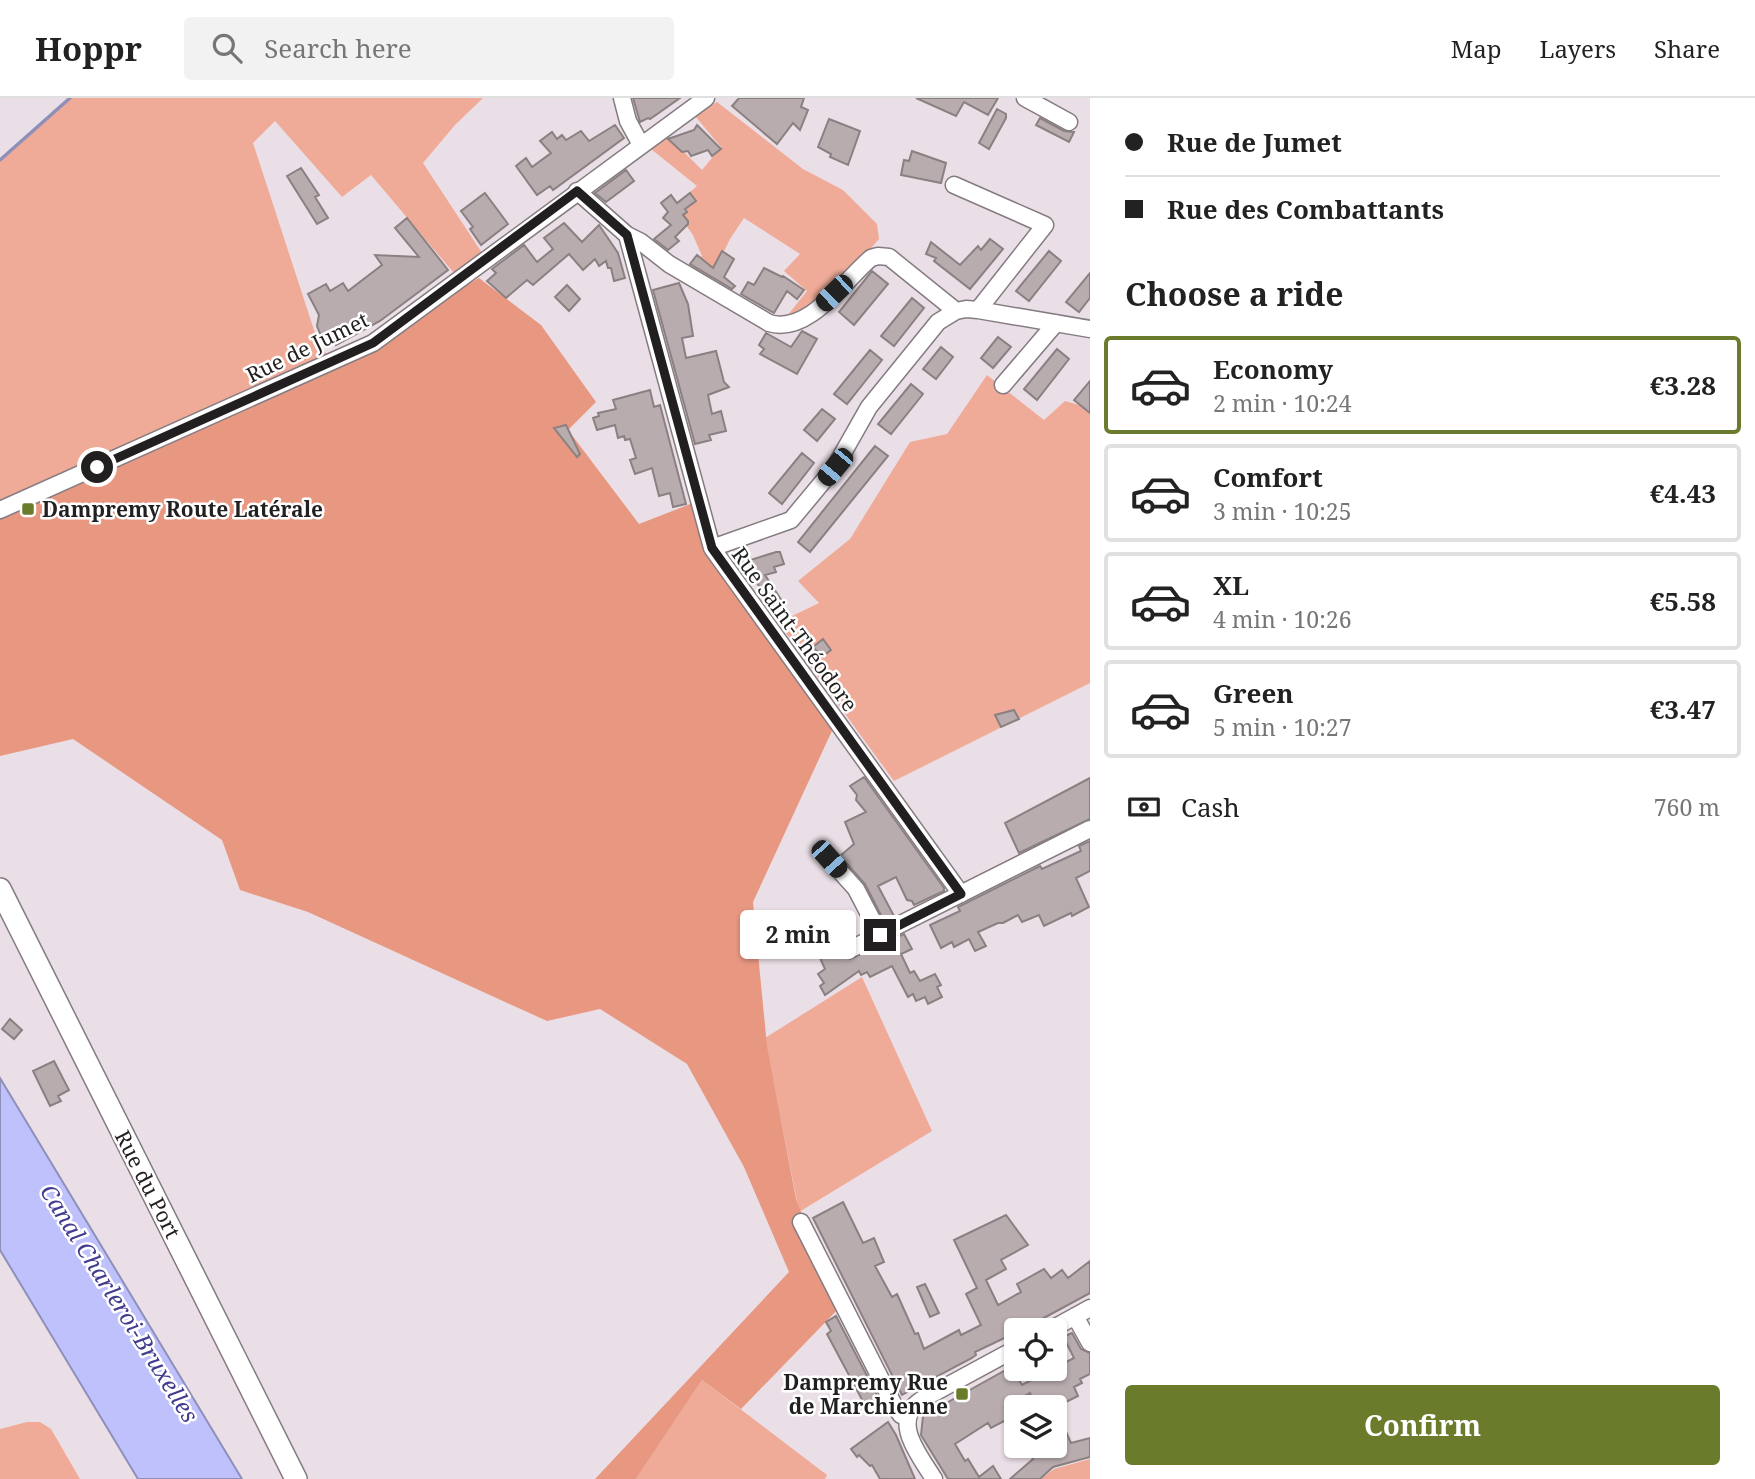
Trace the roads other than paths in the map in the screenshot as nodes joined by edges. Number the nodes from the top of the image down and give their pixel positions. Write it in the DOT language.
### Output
graph roads {
  1 [pos="622,98"];
  2 [pos="706,98"];
  3 [pos="1025,98"];
  4 [pos="1069,122"];
  5 [pos="641,145"];
  6 [pos="954,186"];
  7 [pos="577,191"];
  8 [pos="627,235"];
  9 [pos="978,310"];
  10 [pos="956,312"];
  11 [pos="1056,323"];
  12 [pos="1090,329"];
  13 [pos="1003,385"];
  14 [pos="0,510"];
  15 [pos="712,548"];
  16 [pos="1090,829"];
  17 [pos="829,859"];
  18 [pos="0,889"];
  19 [pos="961,894"];
  20 [pos="880,935"];
  21 [pos="851,949"];
  22 [pos="801,1222"];
  23 [pos="1090,1307"];
  24 [pos="1075,1316"];
  25 [pos="1067,1320"];
  26 [pos="1090,1343"];
  27 [pos="1004,1355"];
  28 [pos="908,1418"];
  29 [pos="296,1479"];
  30 [pos="934,1479"];
  1 -- 5 [label="street"];
  2 -- 5 [label="street, Rue de Jumet"];
  3 -- 4 [label="street"];
  5 -- 7 [label="street, Rue de Jumet"];
  6 -- 9 [label="street"];
  7 -- 8 [label="street"];
  7 -- 14 [label="street, Rue de Jumet"];
  8 -- 10 [label="street"];
  8 -- 15 [label="street, Rue Saint-Théodore"];
  9 -- 10 [label="street"];
  9 -- 11 [label="street"];
  10 -- 15 [label="street"];
  11 -- 12 [label="street"];
  11 -- 13 [label="street"];
  15 -- 19 [label="street, Rue Saint-Théodore"];
  16 -- 19 [label="street"];
  17 -- 20 [label="street"];
  18 -- 29 [label="main road, Rue du Port"];
  19 -- 20 [label="street"];
  20 -- 21 [label="street"];
  22 -- 28 [label="street"];
  23 -- 24 [label="street"];
  24 -- 25 [label="street"];
  24 -- 26 [label="street"];
  27 -- 28 [label="street"];
  28 -- 30 [label="street"];
}
